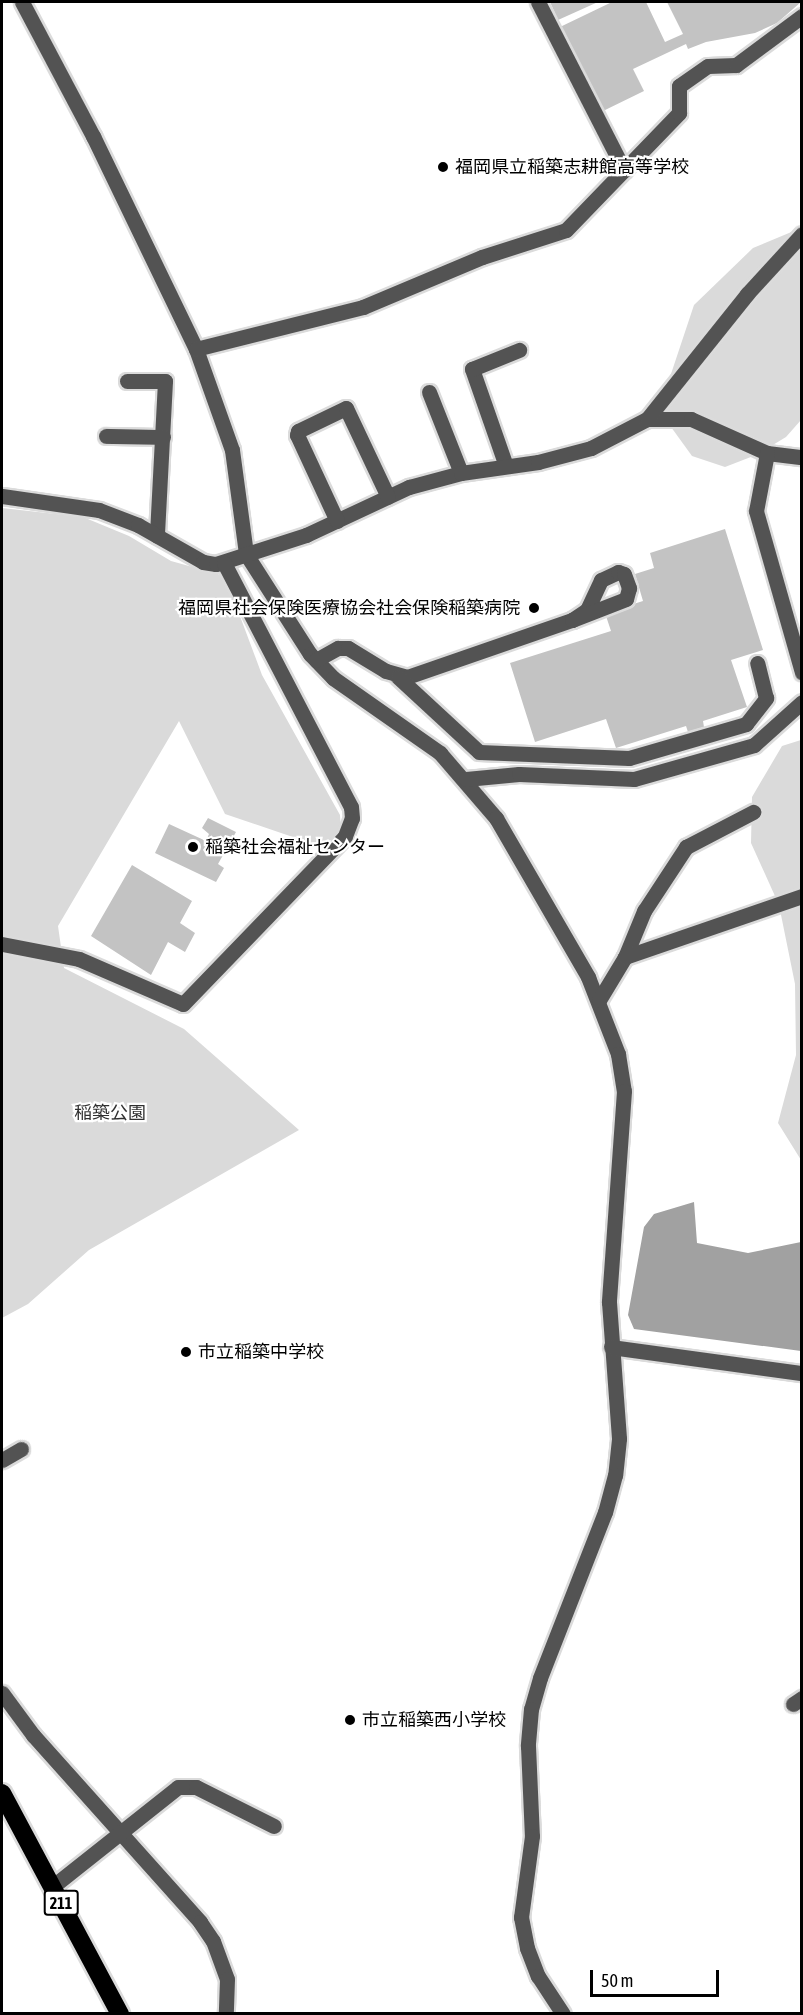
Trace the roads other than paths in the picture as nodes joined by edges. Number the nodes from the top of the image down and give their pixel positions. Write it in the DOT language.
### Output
graph roads {
  1 [pos="22,2"];
  2 [pos="538,2"];
  3 [pos="801,16"];
  4 [pos="624,170"];
  5 [pos="801,234"];
  6 [pos="196,349"];
  7 [pos="519,350"];
  8 [pos="127,381"];
  9 [pos="429,392"];
  10 [pos="647,419"];
  11 [pos="106,436"];
  12 [pos="163,437"];
  13 [pos="767,453"];
  14 [pos="801,457"];
  15 [pos="506,466"];
  16 [pos="461,473"];
  17 [pos="2,496"];
  18 [pos="388,497"];
  19 [pos="337,520"];
  20 [pos="157,536"];
  21 [pos="246,554"];
  22 [pos="224,563"];
  23 [pos="572,620"];
  24 [pos="316,660"];
  25 [pos="757,663"];
  26 [pos="801,673"];
  27 [pos="398,677"];
  28 [pos="801,702"];
  29 [pos="466,779"];
  30 [pos="753,812"];
  31 [pos="801,896"];
  32 [pos="2,944"];
  33 [pos="625,957"];
  34 [pos="599,1000"];
  35 [pos="611,1347"];
  36 [pos="801,1373"];
  37 [pos="21,1449"];
  38 [pos="2,1460"];
  39 [pos="2,1693"];
  40 [pos="2,1793"];
  41 [pos="274,1826"];
  42 [pos="122,1834"];
  43 [pos="52,1887"];
  44 [pos="120,2013"];
  45 [pos="226,2013"];
  46 [pos="563,2013"];
  1 -- 6 [label="street"];
  2 -- 4 [label="street"];
  3 -- 4 [label="street"];
  4 -- 6 [label="street"];
  5 -- 10 [label="street"];
  6 -- 21 [label="street"];
  7 -- 15 [label="street"];
  8 -- 12 [label="street"];
  9 -- 16 [label="street"];
  10 -- 13 [label="street"];
  10 -- 15 [label="street"];
  11 -- 12 [label="street"];
  12 -- 20 [label="street"];
  13 -- 14 [label="street"];
  13 -- 26 [label="street"];
  15 -- 16 [label="street"];
  16 -- 18 [label="street"];
  17 -- 20 [label="street"];
  18 -- 19 [label="street"];
  18 -- 19 [label="street"];
  19 -- 21 [label="street"];
  20 -- 22 [label="street"];
  21 -- 22 [label="street"];
  21 -- 24 [label="street"];
  22 -- 32 [label="street"];
  23 -- 27 [label="street"];
  24 -- 27 [label="street"];
  24 -- 29 [label="street"];
  25 -- 27 [label="street"];
  28 -- 29 [label="street"];
  29 -- 34 [label="street"];
  30 -- 33 [label="street"];
  31 -- 33 [label="street"];
  33 -- 34 [label="street"];
  34 -- 35 [label="street"];
  35 -- 36 [label="street"];
  35 -- 46 [label="street"];
  37 -- 38 [label="street"];
  39 -- 42 [label="street"];
  40 -- 43 [label="highway, 211"];
  41 -- 42 [label="street"];
  42 -- 43 [label="street"];
  42 -- 45 [label="street"];
  43 -- 44 [label="highway, 211"];
}
